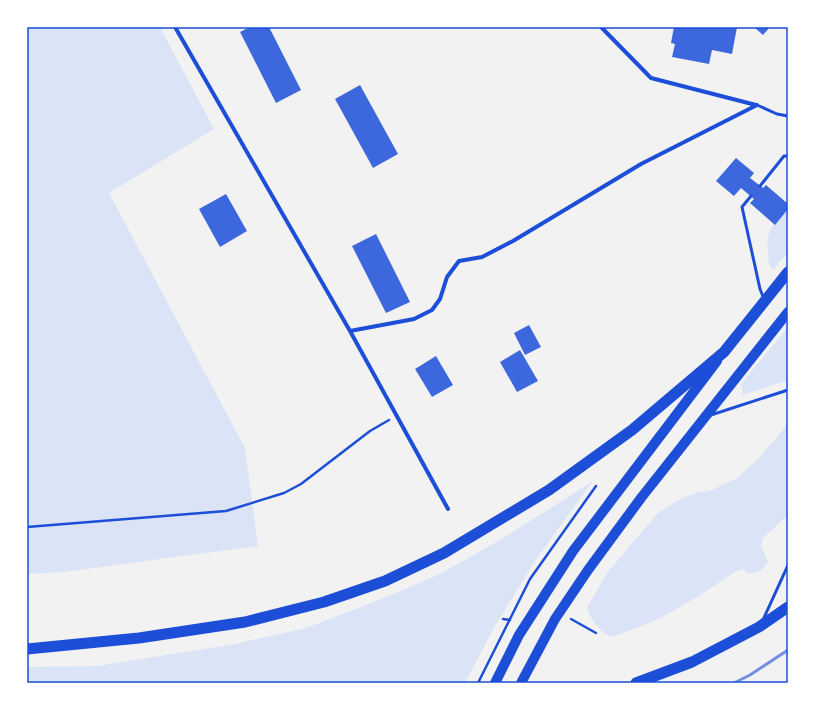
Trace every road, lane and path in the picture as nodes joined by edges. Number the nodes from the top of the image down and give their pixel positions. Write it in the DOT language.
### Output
graph roads {
  1 [pos="175,27"];
  2 [pos="601,27"];
  3 [pos="756,105"];
  4 [pos="788,116"];
  5 [pos="788,156"];
  6 [pos="760,186"];
  7 [pos="751,196"];
  8 [pos="788,272"];
  9 [pos="765,301"];
  10 [pos="788,312"];
  11 [pos="350,331"];
  12 [pos="724,352"];
  13 [pos="788,390"];
  14 [pos="397,416"];
  15 [pos="704,417"];
  16 [pos="596,486"];
  17 [pos="448,510"];
  18 [pos="27,527"];
  19 [pos="788,565"];
  20 [pos="788,606"];
  21 [pos="571,618"];
  22 [pos="503,619"];
  23 [pos="510,620"];
  24 [pos="759,627"];
  25 [pos="596,633"];
  26 [pos="27,649"];
  27 [pos="478,683"];
  28 [pos="495,683"];
  29 [pos="521,683"];
  30 [pos="636,683"];
  1 -- 11 [label="street"];
  2 -- 3 [label="street"];
  3 -- 4 [label="lane"];
  3 -- 11 [label="street"];
  5 -- 6 [label="lane"];
  7 -- 9 [label="lane"];
  8 -- 9 [label="highway"];
  9 -- 12 [label="highway"];
  10 -- 15 [label="main road"];
  11 -- 14 [label="street"];
  12 -- 26 [label="highway"];
  12 -- 28 [label="main road"];
  13 -- 15 [label="lane"];
  14 -- 17 [label="street"];
  14 -- 18 [label="path"];
  15 -- 29 [label="main road"];
  16 -- 23 [label="path"];
  19 -- 24 [label="lane"];
  20 -- 24 [label="highway"];
  21 -- 25 [label="path"];
  22 -- 23 [label="path"];
  23 -- 27 [label="path"];
  24 -- 30 [label="highway"];
}
